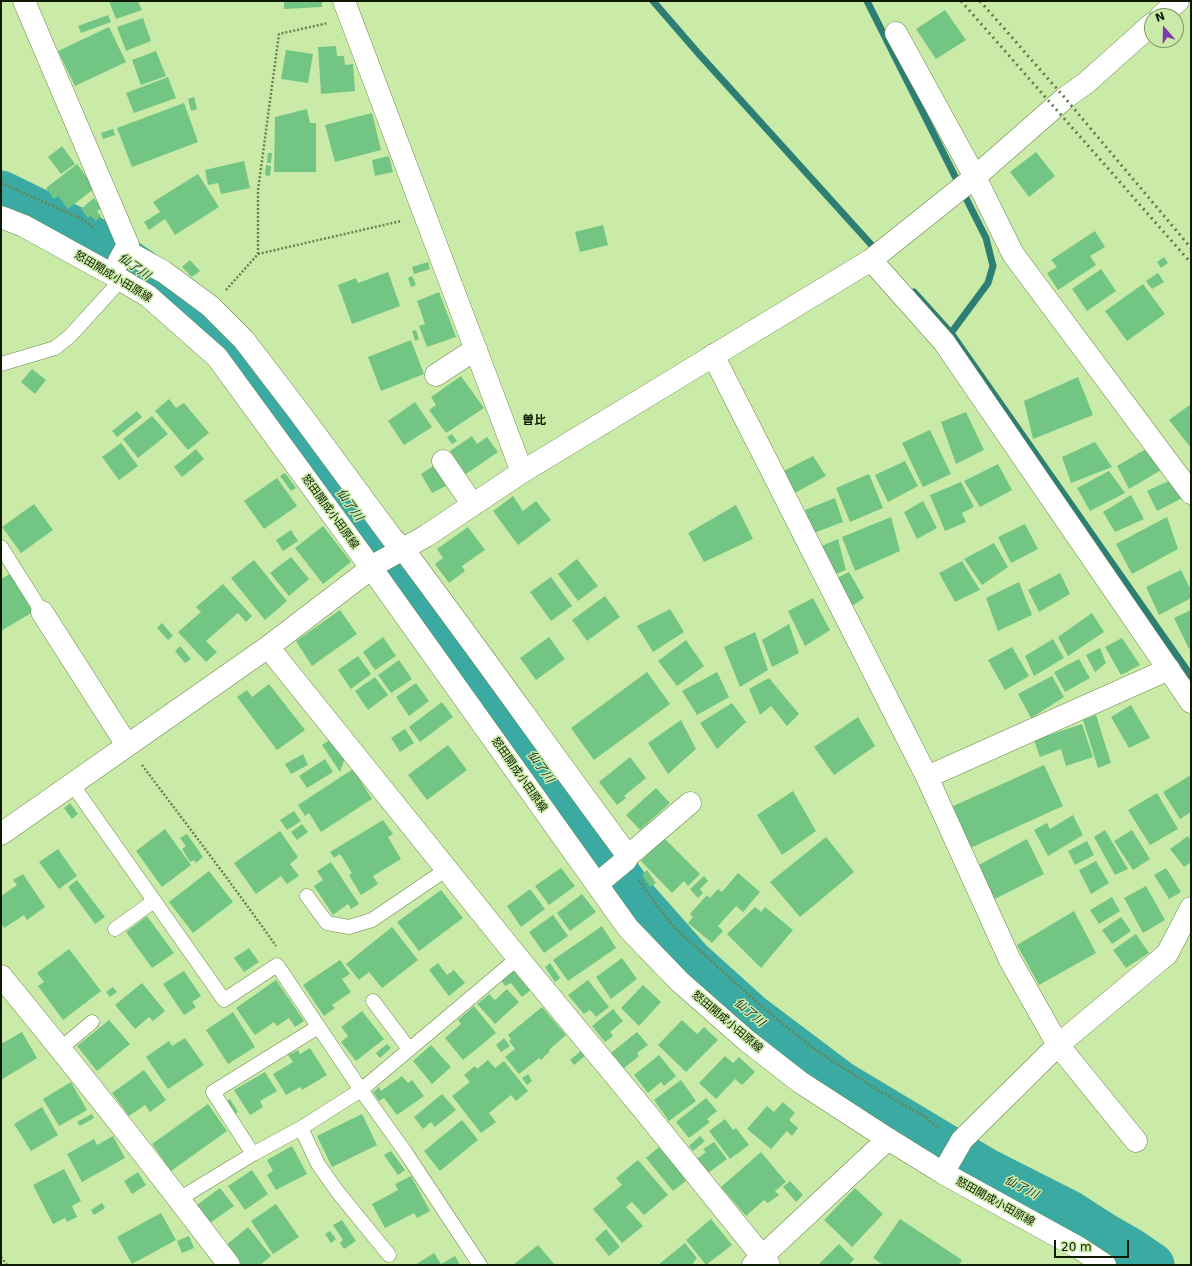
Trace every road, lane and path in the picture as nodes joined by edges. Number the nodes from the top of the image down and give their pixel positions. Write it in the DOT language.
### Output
graph roads {
  1 [pos="24,1"];
  2 [pos="1178,1"];
  3 [pos="1170,8"];
  4 [pos="347,10"];
  5 [pos="1144,31"];
  6 [pos="896,33"];
  7 [pos="975,177"];
  8 [pos="1,183"];
  9 [pos="425,216"];
  10 [pos="1,217"];
  11 [pos="94,228"];
  12 [pos="126,251"];
  13 [pos="258,254"];
  14 [pos="870,260"];
  15 [pos="116,277"];
  16 [pos="210,306"];
  17 [pos="476,349"];
  18 [pos="713,355"];
  19 [pos="1,364"];
  20 [pos="436,376"];
  21 [pos="443,461"];
  22 [pos="522,472"];
  23 [pos="1191,493"];
  24 [pos="473,506"];
  25 [pos="1,547"];
  26 [pos="403,549"];
  27 [pos="375,566"];
  28 [pos="42,612"];
  29 [pos="268,647"];
  30 [pos="1169,669"];
  31 [pos="1191,702"];
  32 [pos="127,745"];
  33 [pos="927,777"];
  34 [pos="72,784"];
  35 [pos="690,803"];
  36 [pos="1,834"];
  37 [pos="627,858"];
  38 [pos="447,869"];
  39 [pos="601,880"];
  40 [pos="307,896"];
  41 [pos="154,901"];
  42 [pos="1191,908"];
  43 [pos="115,929"];
  44 [pos="518,958"];
  45 [pos="277,965"];
  46 [pos="1,976"];
  47 [pos="373,1001"];
  48 [pos="92,1022"];
  49 [pos="318,1027"];
  50 [pos="1058,1045"];
  51 [pos="60,1048"];
  52 [pos="409,1049"];
  53 [pos="360,1090"];
  54 [pos="302,1128"];
  55 [pos="888,1139"];
  56 [pos="962,1140"];
  57 [pos="1136,1141"];
  58 [pos="253,1154"];
  59 [pos="945,1169"];
  60 [pos="179,1199"];
  61 [pos="388,1255"];
  62 [pos="1,1257"];
  63 [pos="761,1262"];
  64 [pos="7,1265"];
  65 [pos="229,1265"];
  66 [pos="480,1265"];
  67 [pos="1105,1265"];
  1 -- 12 [label="street"];
  2 -- 3 [label="street"];
  4 -- 9 [label="street"];
  4 -- 13 [label="path"];
  5 -- 7 [label="street"];
  6 -- 7 [label="street"];
  7 -- 14 [label="street"];
  7 -- 23 [label="street"];
  8 -- 11 [label="path"];
  9 -- 13 [label="path"];
  9 -- 17 [label="street"];
  10 -- 15 [label="street, 怒田開成小田原線"];
  12 -- 15 [label="street"];
  12 -- 16 [label="street"];
  13 -- 16 [label="path"];
  14 -- 18 [label="street"];
  14 -- 30 [label="street"];
  15 -- 19 [label="lane"];
  15 -- 27 [label="street, 怒田開成小田原線"];
  16 -- 26 [label="street"];
  17 -- 20 [label="street"];
  17 -- 22 [label="street"];
  18 -- 22 [label="street"];
  18 -- 33 [label="street"];
  21 -- 24 [label="street"];
  22 -- 24 [label="street"];
  24 -- 26 [label="street"];
  25 -- 28 [label="lane"];
  26 -- 27 [label="street"];
  26 -- 37 [label="street"];
  27 -- 29 [label="street"];
  27 -- 39 [label="street, 怒田開成小田原線"];
  28 -- 32 [label="street"];
  29 -- 32 [label="street"];
  29 -- 38 [label="street"];
  30 -- 31 [label="street"];
  30 -- 33 [label="street"];
  32 -- 34 [label="street"];
  32 -- 45 [label="path"];
  33 -- 50 [label="street"];
  34 -- 36 [label="street"];
  34 -- 41 [label="lane"];
  35 -- 37 [label="street"];
  37 -- 39 [label="street"];
  37 -- 56 [label="path"];
  38 -- 40 [label="lane"];
  38 -- 44 [label="street"];
  39 -- 55 [label="street, 怒田開成小田原線"];
  41 -- 43 [label="lane"];
  41 -- 45 [label="lane"];
  42 -- 50 [label="street"];
  44 -- 52 [label="lane"];
  44 -- 63 [label="street"];
  45 -- 49 [label="lane"];
  46 -- 51 [label="street"];
  47 -- 52 [label="lane"];
  48 -- 51 [label="lane"];
  49 -- 53 [label="lane"];
  49 -- 58 [label="lane"];
  50 -- 56 [label="street"];
  50 -- 57 [label="street"];
  51 -- 60 [label="street"];
  52 -- 53 [label="lane"];
  53 -- 54 [label="lane"];
  53 -- 66 [label="lane"];
  54 -- 58 [label="lane"];
  54 -- 61 [label="lane"];
  55 -- 59 [label="street, 怒田開成小田原線"];
  55 -- 63 [label="street"];
  56 -- 59 [label="street"];
  58 -- 60 [label="lane"];
  59 -- 67 [label="street, 怒田開成小田原線"];
  60 -- 65 [label="street"];
  62 -- 64 [label="path"];
}
